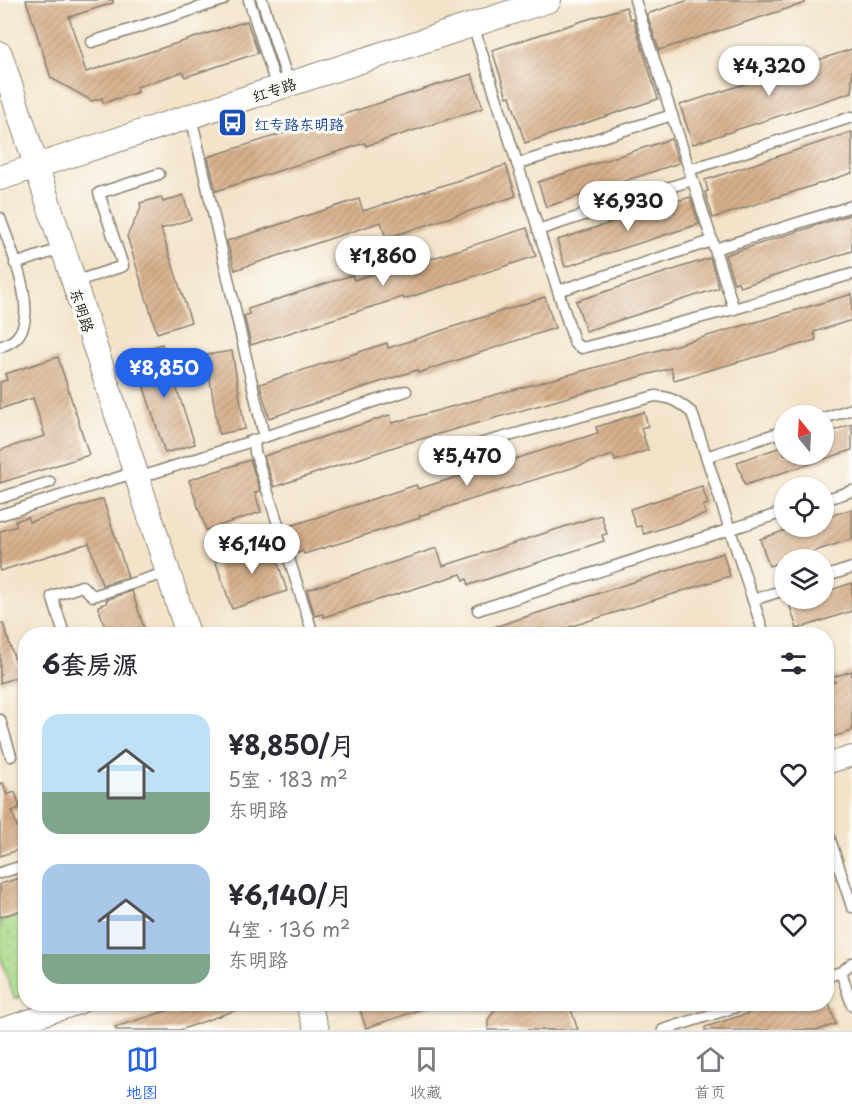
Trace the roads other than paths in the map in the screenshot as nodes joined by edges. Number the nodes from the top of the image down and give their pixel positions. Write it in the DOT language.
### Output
graph roads {
  1 [pos="222,0"];
  2 [pos="249,0"];
  3 [pos="262,0"];
  4 [pos="549,0"];
  5 [pos="635,0"];
  6 [pos="473,24"];
  7 [pos="92,42"];
  8 [pos="0,54"];
  9 [pos="283,86"];
  10 [pos="672,115"];
  11 [pos="190,116"];
  12 [pos="852,117"];
  13 [pos="517,164"];
  14 [pos="36,166"];
  15 [pos="159,174"];
  16 [pos="691,175"];
  17 [pos="0,177"];
  18 [pos="852,206"];
  19 [pos="0,218"];
  20 [pos="538,230"];
  21 [pos="713,245"];
  22 [pos="63,248"];
  23 [pos="15,264"];
  24 [pos="852,274"];
  25 [pos="74,282"];
  26 [pos="558,291"];
  27 [pos="734,309"];
  28 [pos="0,347"];
  29 [pos="406,390"];
  30 [pos="852,409"];
  31 [pos="834,415"];
  32 [pos="774,434"];
  33 [pos="259,438"];
  34 [pos="435,456"];
  35 [pos="706,457"];
  36 [pos="137,475"];
  37 [pos="50,482"];
  38 [pos="852,491"];
  39 [pos="834,497"];
  40 [pos="0,498"];
  41 [pos="0,515"];
  42 [pos="774,515"];
  43 [pos="730,530"];
  44 [pos="852,568"];
  45 [pos="168,572"];
  46 [pos="834,574"];
  47 [pos="774,593"];
  48 [pos="753,600"];
  49 [pos="478,610"];
  50 [pos="62,627"];
  51 [pos="186,627"];
  52 [pos="311,627"];
  53 [pos="762,627"];
  54 [pos="0,720"];
  55 [pos="11,756"];
  56 [pos="852,756"];
  57 [pos="834,762"];
  58 [pos="834,852"];
  59 [pos="18,867"];
  60 [pos="0,873"];
  61 [pos="852,907"];
  62 [pos="852,963"];
  63 [pos="841,972"];
  64 [pos="834,974"];
  65 [pos="852,1005"];
  66 [pos="57,1011"];
  67 [pos="310,1011"];
  68 [pos="723,1011"];
  69 [pos="0,1029"];
  70 [pos="317,1030"];
  71 [pos="663,1030"];
  1 -- 7 [label="lane"];
  2 -- 9 [label="lane"];
  3 -- 9 [label="lane"];
  4 -- 6 [label="street, 红专路"];
  5 -- 10 [label="lane"];
  6 -- 9 [label="street, 红专路"];
  6 -- 13 [label="lane"];
  8 -- 14 [label="street, 东明路"];
  9 -- 11 [label="street, 红专路"];
  10 -- 13 [label="lane"];
  10 -- 16 [label="lane"];
  11 -- 14 [label="street, 红专路"];
  11 -- 33 [label="lane"];
  12 -- 16 [label="lane"];
  13 -- 20 [label="lane"];
  14 -- 17 [label="street, 红专路"];
  14 -- 22 [label="street, 东明路"];
  15 -- 25 [label="lane"];
  16 -- 20 [label="lane"];
  16 -- 21 [label="lane"];
  18 -- 21 [label="lane"];
  19 -- 23 [label="lane"];
  20 -- 26 [label="lane"];
  21 -- 26 [label="lane"];
  21 -- 27 [label="lane"];
  22 -- 23 [label="lane"];
  22 -- 25 [label="street, 东明路"];
  23 -- 28 [label="lane"];
  24 -- 27 [label="lane"];
  25 -- 36 [label="street, 东明路"];
  26 -- 27 [label="lane"];
  29 -- 33 [label="lane"];
  30 -- 31 [label="lane"];
  32 -- 35 [label="lane"];
  33 -- 36 [label="lane"];
  33 -- 52 [label="lane"];
  34 -- 35 [label="lane"];
  35 -- 43 [label="lane"];
  36 -- 41 [label="lane"];
  36 -- 45 [label="street, 东明路"];
  37 -- 40 [label="lane"];
  38 -- 39 [label="lane"];
  42 -- 43 [label="lane"];
  43 -- 48 [label="lane"];
  43 -- 49 [label="lane"];
  44 -- 46 [label="lane"];
  45 -- 50 [label="lane"];
  45 -- 51 [label="street, 东明路"];
  47 -- 48 [label="lane"];
  48 -- 53 [label="lane"];
  54 -- 55 [label="lane"];
  56 -- 57 [label="street"];
  58 -- 61 [label="lane"];
  59 -- 60 [label="lane"];
  62 -- 63 [label="lane"];
  63 -- 64 [label="lane"];
  63 -- 65 [label="lane"];
  66 -- 69 [label="street"];
  67 -- 70 [label="street"];
  68 -- 71 [label="lane"];
}
